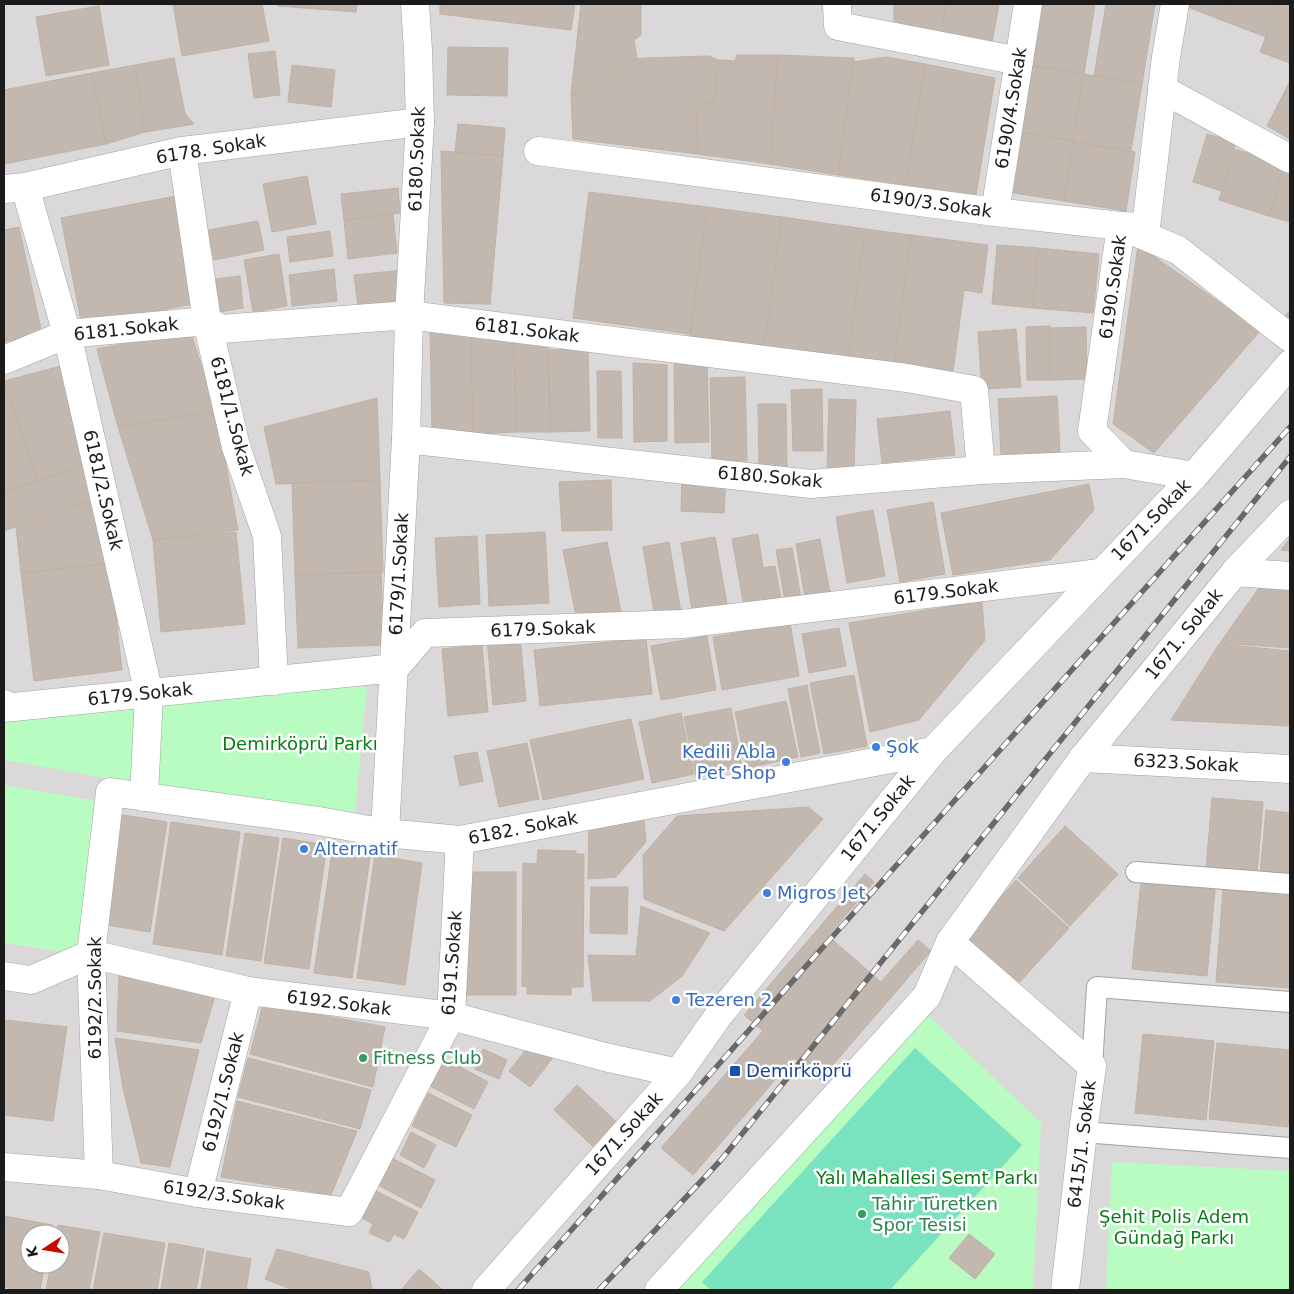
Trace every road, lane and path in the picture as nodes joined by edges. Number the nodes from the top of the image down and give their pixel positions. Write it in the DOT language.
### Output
graph roads {
  1 [pos="415,4"];
  2 [pos="837,4"];
  3 [pos="1028,4"];
  4 [pos="1175,4"];
  5 [pos="855,16"];
  6 [pos="1019,61"];
  7 [pos="1162,89"];
  8 [pos="420,122"];
  9 [pos="182,151"];
  10 [pos="538,151"];
  11 [pos="1290,159"];
  12 [pos="14,188"];
  13 [pos="995,212"];
  14 [pos="1121,226"];
  15 [pos="409,315"];
  16 [pos="207,321"];
  17 [pos="68,334"];
  18 [pos="1290,338"];
  19 [pos="4,360"];
  20 [pos="1290,364"];
  21 [pos="406,439"];
  22 [pos="1124,464"];
  23 [pos="981,470"];
  24 [pos="1194,476"];
  25 [pos="1290,514"];
  26 [pos="1235,572"];
  27 [pos="1100,573"];
  28 [pos="1290,576"];
  29 [pos="395,668"];
  30 [pos="274,681"];
  31 [pos="149,694"];
  32 [pos="4,704"];
  33 [pos="933,751"];
  34 [pos="1082,758"];
  35 [pos="1290,768"];
  36 [pos="110,792"];
  37 [pos="144,797"];
  38 [pos="385,833"];
  39 [pos="460,840"];
  40 [pos="1136,872"];
  41 [pos="1290,884"];
  42 [pos="950,942"];
  43 [pos="91,954"];
  44 [pos="4,976"];
  45 [pos="248,991"];
  46 [pos="1290,1002"];
  47 [pos="451,1016"];
  48 [pos="1092,1066"];
  49 [pos="678,1073"];
  50 [pos="1083,1132"];
  51 [pos="1290,1148"];
  52 [pos="4,1168"];
  53 [pos="99,1175"];
  54 [pos="198,1192"];
  55 [pos="349,1212"];
  56 [pos="486,1290"];
  57 [pos="659,1290"];
  58 [pos="1065,1290"];
  1 -- 8 [label="street, 6180.Sokak"];
  2 -- 5 [label="street"];
  3 -- 6 [label="street, 6190/4.Sokak"];
  4 -- 7 [label="street, 6190.Sokak"];
  5 -- 6 [label="street"];
  6 -- 13 [label="street, 6190/4.Sokak"];
  7 -- 11 [label="street"];
  7 -- 14 [label="street, 6190.Sokak"];
  8 -- 9 [label="street, 6178. Sokak"];
  8 -- 15 [label="street, 6180.Sokak"];
  9 -- 12 [label="street, 6178. Sokak"];
  9 -- 16 [label="street, 6181/1.Sokak"];
  10 -- 13 [label="street, 6190/3.Sokak"];
  12 -- 17 [label="street, 6181/2.Sokak"];
  13 -- 14 [label="street, 6190/3.Sokak"];
  14 -- 18 [label="street, 6190/3.Sokak"];
  14 -- 22 [label="street, 6190.Sokak"];
  15 -- 16 [label="street, 6181.Sokak"];
  15 -- 21 [label="street, 6179/1.Sokak"];
  15 -- 23 [label="street, 6181.Sokak"];
  16 -- 17 [label="street, 6181.Sokak"];
  16 -- 30 [label="street, 6181/1.Sokak"];
  17 -- 19 [label="street, 6181.Sokak"];
  17 -- 31 [label="street, 6181/2.Sokak"];
  20 -- 24 [label="street, 1671.Sokak"];
  21 -- 23 [label="street, 6180.Sokak"];
  21 -- 29 [label="street, 6179/1.Sokak"];
  22 -- 23 [label="street, 6180.Sokak"];
  22 -- 24 [label="street, 6180.Sokak"];
  24 -- 27 [label="street, 1671.Sokak"];
  25 -- 26 [label="street, 1671. Sokak"];
  26 -- 28 [label="street"];
  26 -- 34 [label="street, 1671. Sokak"];
  27 -- 29 [label="street, 6179.Sokak"];
  27 -- 33 [label="street, 1671.Sokak"];
  29 -- 30 [label="street, 6179.Sokak"];
  29 -- 38 [label="street, 6179/1.Sokak"];
  30 -- 31 [label="street, 6179.Sokak"];
  31 -- 32 [label="street, 6179.Sokak"];
  31 -- 37 [label="street, 6181/2.Sokak"];
  33 -- 39 [label="street, 6182. Sokak"];
  33 -- 49 [label="street, 1671.Sokak"];
  34 -- 35 [label="street, 6323.Sokak"];
  34 -- 42 [label="street"];
  36 -- 37 [label="street, 6182. Sokak"];
  36 -- 43 [label="street, 6192/2.Sokak"];
  37 -- 38 [label="street, 6182. Sokak"];
  38 -- 39 [label="street, 6182. Sokak"];
  39 -- 47 [label="street, 6191.Sokak"];
  40 -- 41 [label="lane"];
  42 -- 48 [label="street, 6415/1. Sokak"];
  42 -- 57 [label="street"];
  43 -- 44 [label="street"];
  43 -- 45 [label="street, 6192.Sokak"];
  43 -- 53 [label="street, 6192/2.Sokak"];
  45 -- 47 [label="street, 6192.Sokak"];
  45 -- 54 [label="street, 6192/1.Sokak"];
  46 -- 48 [label="lane"];
  47 -- 49 [label="street, 6192.Sokak"];
  47 -- 55 [label="street, 6191.Sokak"];
  48 -- 50 [label="street, 6415/1. Sokak"];
  49 -- 56 [label="street, 1671.Sokak"];
  50 -- 51 [label="lane"];
  50 -- 58 [label="street, 6415/1. Sokak"];
  52 -- 53 [label="street, 6192/3.Sokak"];
  53 -- 54 [label="street, 6192/3.Sokak"];
  54 -- 55 [label="street, 6192/3.Sokak"];
}
